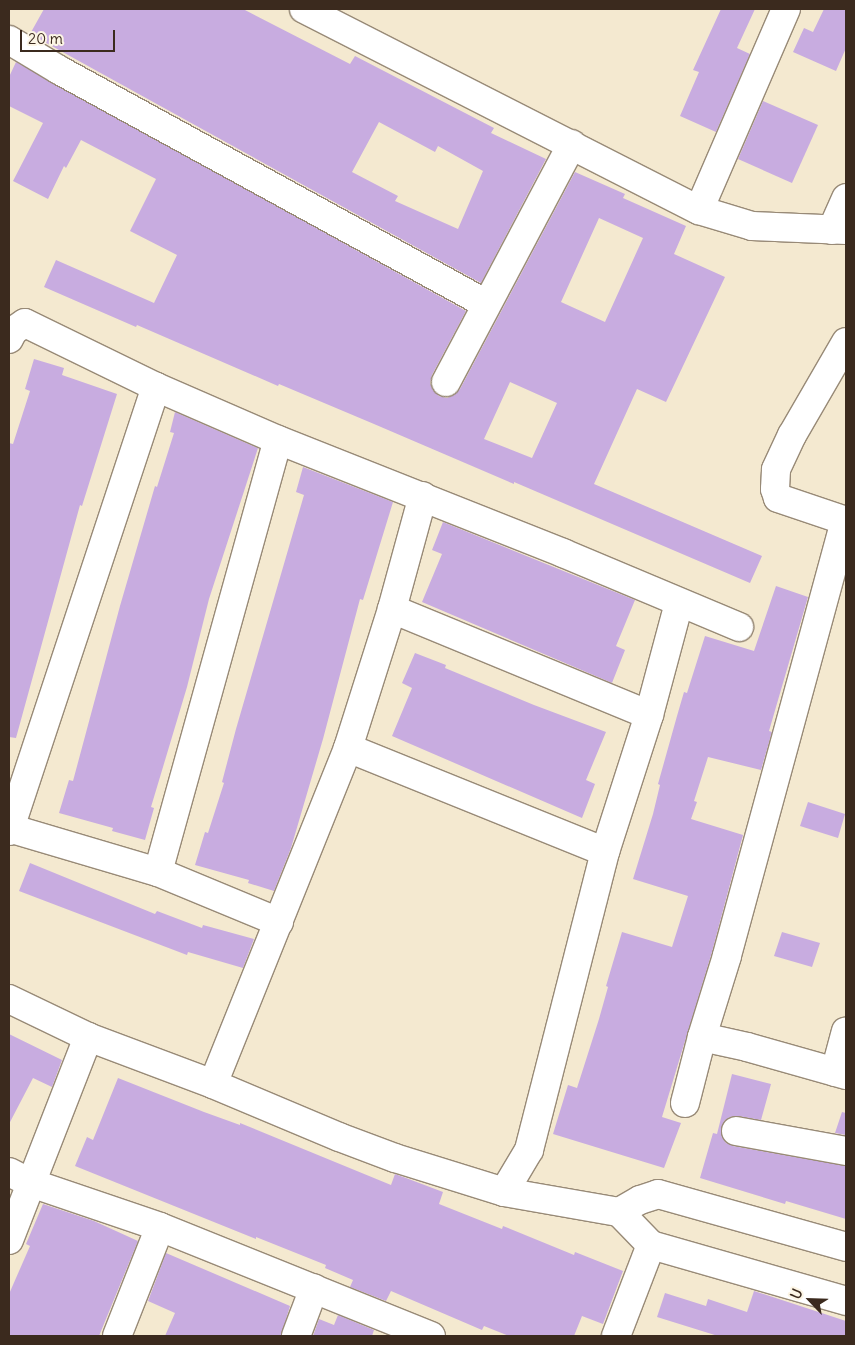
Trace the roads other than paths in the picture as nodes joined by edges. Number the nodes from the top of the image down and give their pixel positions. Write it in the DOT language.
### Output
graph roads {
  1 [pos="304,9"];
  2 [pos="786,9"];
  3 [pos="9,40"];
  4 [pos="572,144"];
  5 [pos="846,198"];
  6 [pos="699,210"];
  7 [pos="839,230"];
  8 [pos="486,304"];
  9 [pos="9,339"];
  10 [pos="846,342"];
  11 [pos="446,382"];
  12 [pos="156,387"];
  13 [pos="278,440"];
  14 [pos="423,496"];
  15 [pos="846,521"];
  16 [pos="679,603"];
  17 [pos="392,609"];
  18 [pos="739,627"];
  19 [pos="649,714"];
  20 [pos="348,748"];
  21 [pos="9,829"];
  22 [pos="605,852"];
  23 [pos="158,872"];
  24 [pos="279,922"];
  25 [pos="9,999"];
  26 [pos="846,1032"];
  27 [pos="88,1037"];
  28 [pos="702,1038"];
  29 [pos="840,1073"];
  30 [pos="213,1084"];
  31 [pos="684,1103"];
  32 [pos="736,1131"];
  33 [pos="846,1151"];
  34 [pos="20,1177"];
  35 [pos="504,1192"];
  36 [pos="619,1212"];
  37 [pos="160,1227"];
  38 [pos="9,1237"];
  39 [pos="651,1245"];
  40 [pos="846,1246"];
  41 [pos="314,1288"];
  42 [pos="846,1300"];
  43 [pos="117,1336"];
  44 [pos="296,1336"];
  45 [pos="430,1336"];
  46 [pos="616,1336"];
  1 -- 4 [label="street"];
  2 -- 6 [label="street"];
  3 -- 8 [label="street"];
  4 -- 6 [label="street"];
  4 -- 8 [label="street"];
  5 -- 7 [label="street"];
  6 -- 7 [label="street"];
  8 -- 11 [label="street"];
  9 -- 12 [label="street"];
  10 -- 15 [label="street"];
  12 -- 13 [label="street"];
  12 -- 21 [label="street"];
  13 -- 14 [label="street"];
  13 -- 23 [label="street"];
  14 -- 16 [label="street"];
  14 -- 17 [label="street"];
  15 -- 28 [label="street"];
  16 -- 18 [label="street"];
  16 -- 19 [label="street"];
  17 -- 19 [label="street"];
  17 -- 20 [label="street"];
  19 -- 22 [label="street"];
  20 -- 22 [label="street"];
  20 -- 24 [label="street"];
  21 -- 23 [label="street"];
  22 -- 35 [label="street"];
  23 -- 24 [label="street"];
  24 -- 30 [label="street"];
  25 -- 27 [label="street"];
  26 -- 29 [label="street"];
  27 -- 30 [label="street"];
  27 -- 34 [label="street"];
  28 -- 29 [label="street"];
  28 -- 31 [label="street"];
  30 -- 35 [label="street"];
  32 -- 33 [label="street"];
  34 -- 37 [label="street"];
  34 -- 38 [label="street"];
  35 -- 36 [label="street"];
  36 -- 39 [label="street"];
  36 -- 40 [label="street"];
  37 -- 41 [label="street"];
  37 -- 43 [label="street"];
  39 -- 42 [label="street"];
  39 -- 46 [label="street"];
  41 -- 44 [label="street"];
  41 -- 45 [label="street"];
}
